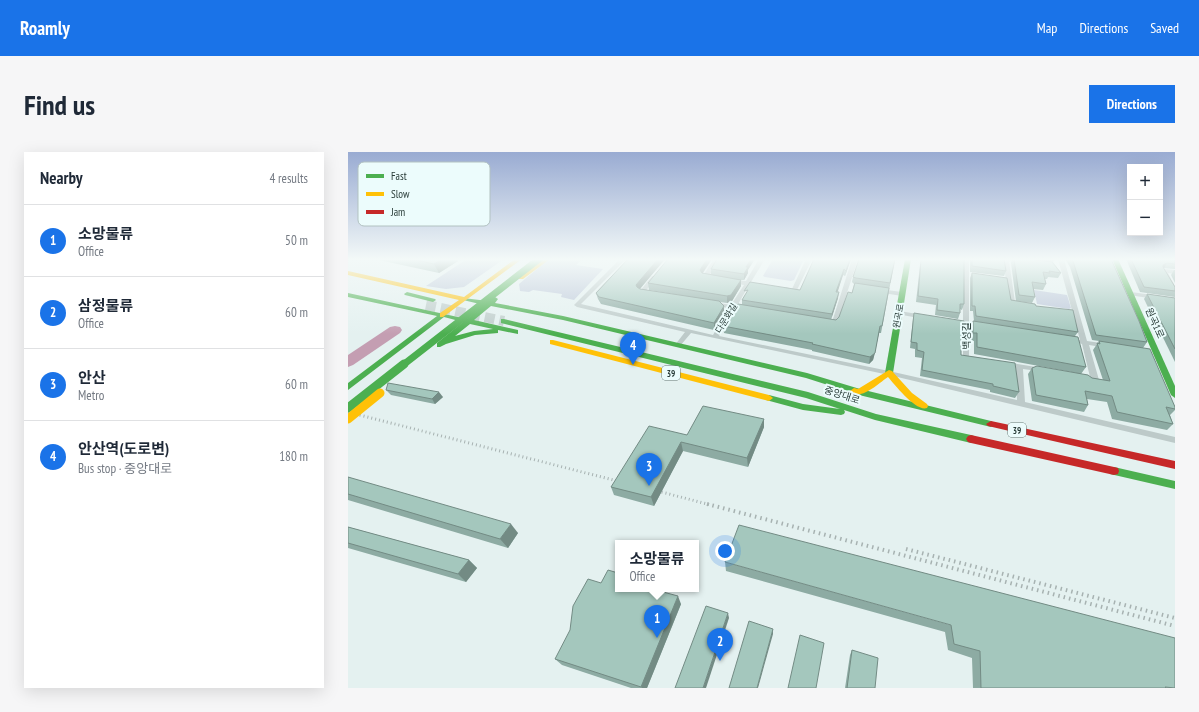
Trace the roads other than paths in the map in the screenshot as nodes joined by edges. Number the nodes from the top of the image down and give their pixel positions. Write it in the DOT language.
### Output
graph roads {
  1 [pos="362,284"];
  2 [pos="398,284"];
  3 [pos="485,284"];
  4 [pos="498,284"];
  5 [pos="507,284"];
  6 [pos="513,284"];
  7 [pos="598,284"];
  8 [pos="649,284"];
  9 [pos="747,284"];
  10 [pos="753,284"];
  11 [pos="797,284"];
  12 [pos="850,284"];
  13 [pos="904,284"];
  14 [pos="969,284"];
  15 [pos="1010,284"];
  16 [pos="1064,284"];
  17 [pos="1127,284"];
  18 [pos="763,286"];
  19 [pos="348,287"];
  20 [pos="778,288"];
  21 [pos="874,290"];
  22 [pos="504,291"];
  23 [pos="649,293"];
  24 [pos="902,294"];
  25 [pos="1131,294"];
  26 [pos="348,295"];
  27 [pos="465,299"];
  28 [pos="1175,300"];
  29 [pos="702,302"];
  30 [pos="490,303"];
  31 [pos="1026,305"];
  32 [pos="733,307"];
  33 [pos="748,310"];
  34 [pos="899,313"];
  35 [pos="443,315"];
  36 [pos="929,317"];
  37 [pos="563,318"];
  38 [pos="469,321"];
  39 [pos="818,322"];
  40 [pos="959,322"];
  41 [pos="966,324"];
  42 [pos="974,325"];
  43 [pos="689,331"];
  44 [pos="515,332"];
  45 [pos="715,337"];
  46 [pos="1068,340"];
  47 [pos="442,343"];
  48 [pos="1084,343"];
  49 [pos="678,345"];
  50 [pos="1113,347"];
  51 [pos="981,360"];
  52 [pos="996,362"];
  53 [pos="1020,366"];
  54 [pos="1050,372"];
  55 [pos="889,373"];
  56 [pos="1080,377"];
  57 [pos="348,387"];
  58 [pos="859,392"];
  59 [pos="1175,395"];
  60 [pos="348,399"];
  61 [pos="1021,404"];
  62 [pos="348,408"];
  63 [pos="930,410"];
  64 [pos="874,417"];
  65 [pos="348,419"];
  66 [pos="1175,440"];
  67 [pos="1175,459"];
  68 [pos="1157,461"];
  69 [pos="1175,465"];
  70 [pos="1175,486"];
  1 -- 19 [label="main road"];
  2 -- 27 [label="main road"];
  3 -- 27 [label="main road"];
  4 -- 60 [label="main road"];
  5 -- 62 [label="main road, bridge"];
  6 -- 22 [label="main road"];
  7 -- 43 [label="street"];
  8 -- 23 [label="street"];
  9 -- 32 [label="street, 다문화길"];
  10 -- 18 [label="street"];
  11 -- 20 [label="street"];
  12 -- 39 [label="street"];
  13 -- 24 [label="main road, 원곡로"];
  14 -- 41 [label="street, 백성길"];
  15 -- 31 [label="street"];
  16 -- 48 [label="street"];
  17 -- 25 [label="main road, 원곡1로"];
  21 -- 24 [label="street"];
  22 -- 30 [label="main road"];
  22 -- 37 [label="main road, 39"];
  24 -- 34 [label="main road, 원곡로"];
  25 -- 28 [label="street"];
  25 -- 59 [label="main road, 원곡1로"];
  26 -- 35 [label="main road"];
  27 -- 30 [label="main road"];
  27 -- 35 [label="main road"];
  29 -- 32 [label="street"];
  30 -- 37 [label="main road, 39"];
  30 -- 38 [label="main road"];
  32 -- 33 [label="street"];
  32 -- 45 [label="street, 다문화길"];
  34 -- 36 [label="street"];
  34 -- 55 [label="main road, 원곡로"];
  35 -- 38 [label="main road, 39"];
  35 -- 57 [label="main road"];
  37 -- 58 [label="main road, 39"];
  38 -- 44 [label="main road, 39"];
  38 -- 47 [label="main road"];
  40 -- 41 [label="street"];
  41 -- 42 [label="street"];
  41 -- 51 [label="street, 백성길"];
  43 -- 45 [label="street"];
  43 -- 49 [label="street"];
  44 -- 47 [label="main road"];
  44 -- 64 [label="main road, 39"];
  45 -- 55 [label="street"];
  46 -- 48 [label="street"];
  47 -- 65 [label="main road, bridge"];
  48 -- 50 [label="street"];
  48 -- 56 [label="street"];
  52 -- 53 [label="street"];
  53 -- 54 [label="street"];
  53 -- 61 [label="street"];
  55 -- 58 [label="main road"];
  55 -- 61 [label="street"];
  55 -- 63 [label="main road"];
  58 -- 63 [label="main road, 39"];
  58 -- 64 [label="main road, 중앙대로"];
  61 -- 66 [label="street"];
  63 -- 68 [label="main road, 39"];
  64 -- 70 [label="main road, 중앙대로 / 39"];
  67 -- 68 [label="main road"];
  68 -- 69 [label="main road, 39"];
}
